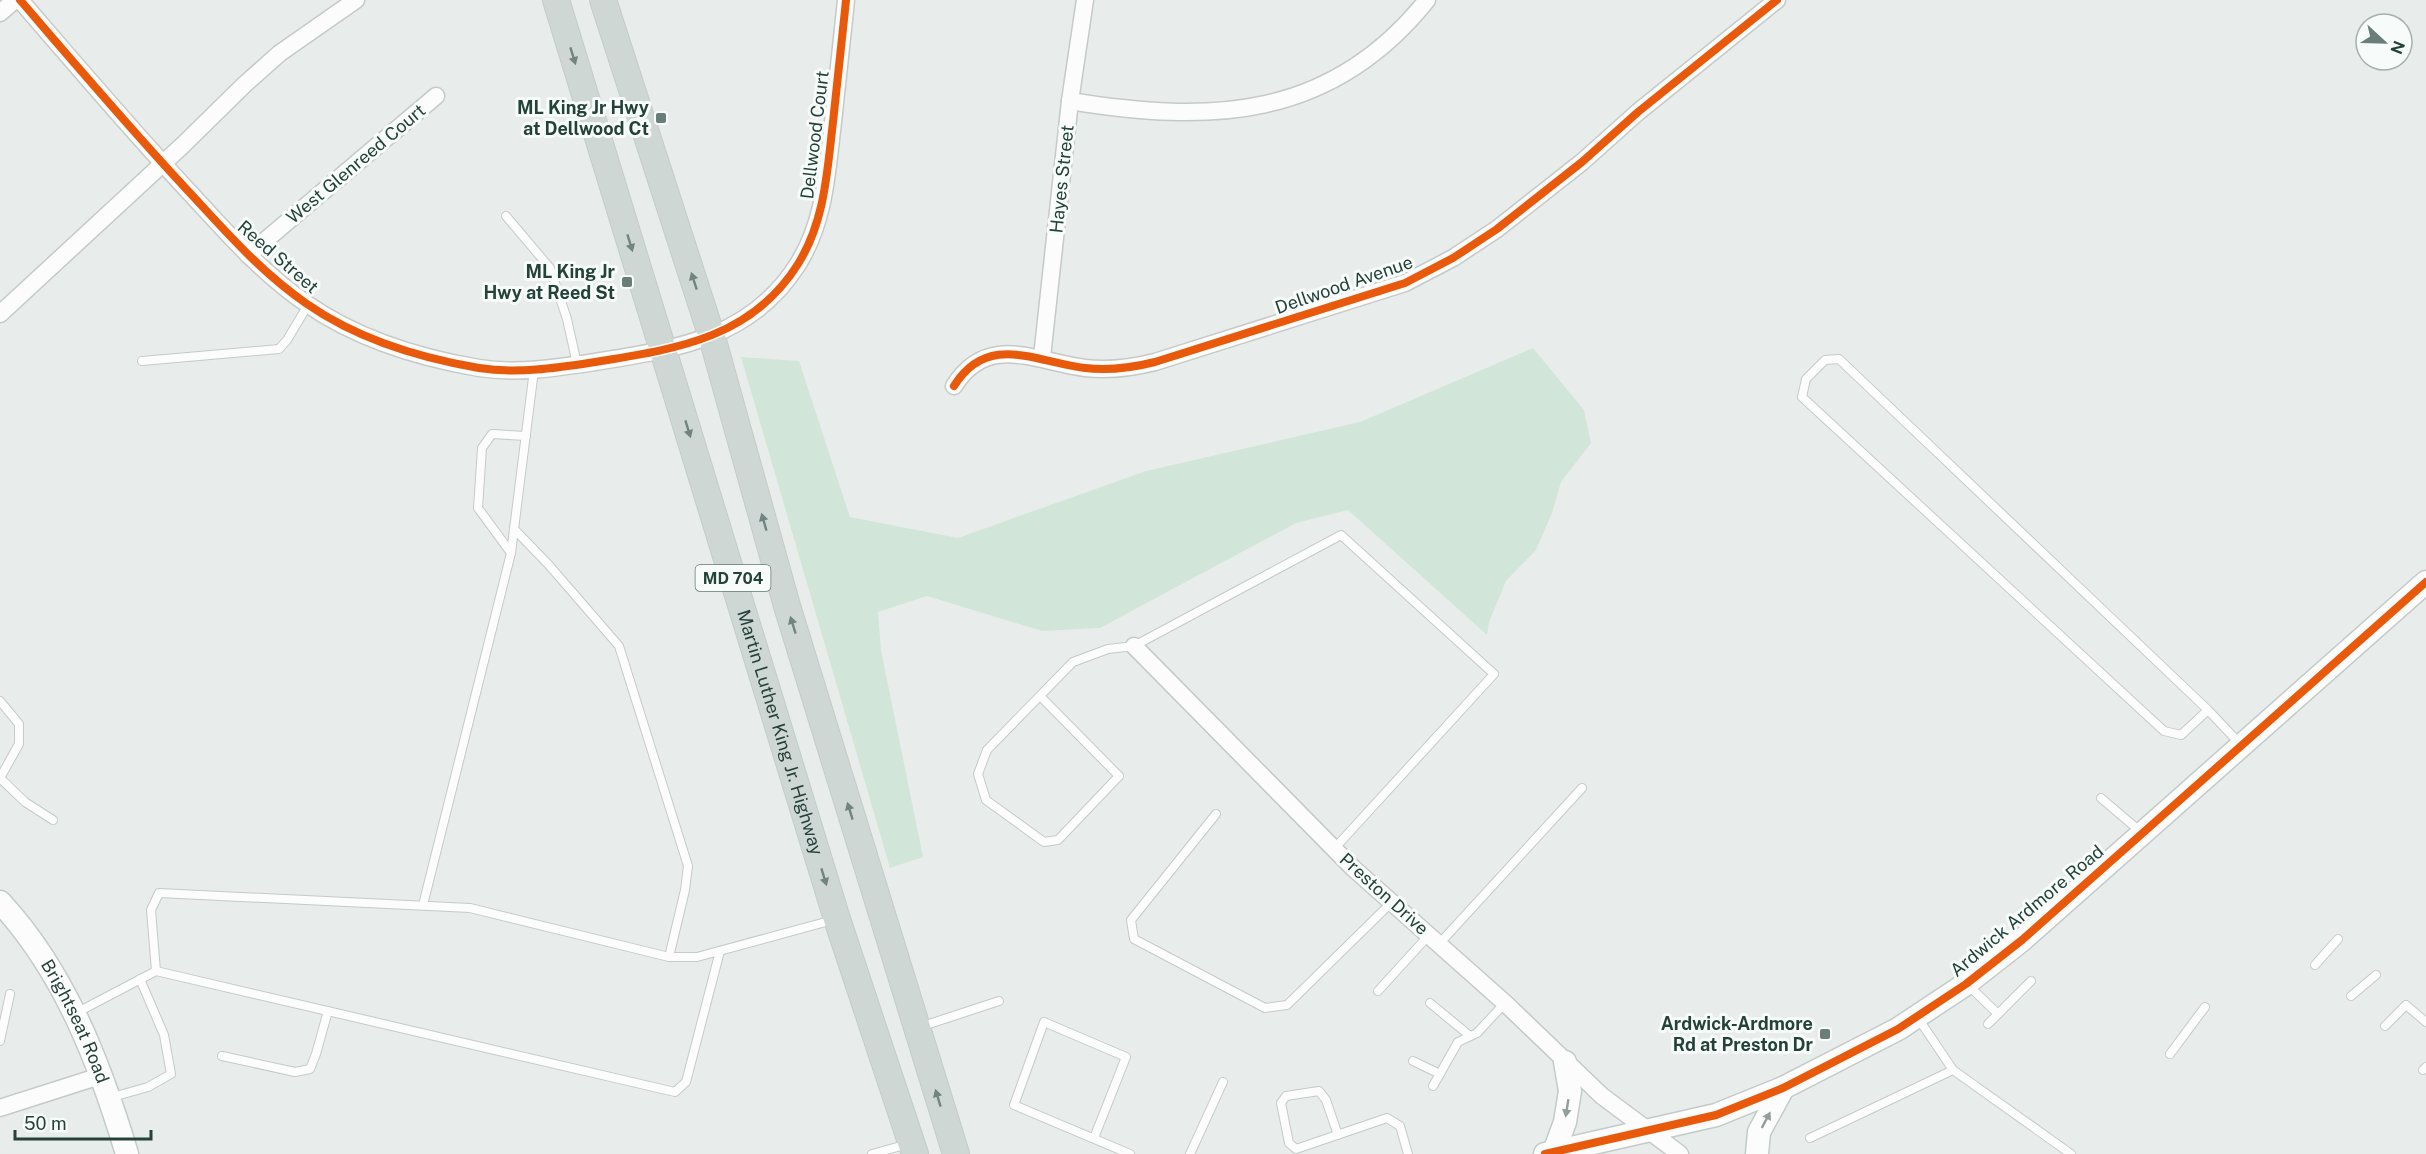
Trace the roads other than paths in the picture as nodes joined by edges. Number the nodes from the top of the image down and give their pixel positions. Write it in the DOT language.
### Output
graph roads {
  1 [pos="15,0"];
  2 [pos="20,0"];
  3 [pos="356,0"];
  4 [pos="556,0"];
  5 [pos="603,0"];
  6 [pos="846,0"];
  7 [pos="1085,0"];
  8 [pos="1427,0"];
  9 [pos="1777,0"];
  10 [pos="0,13"];
  11 [pos="436,96"];
  12 [pos="1070,101"];
  13 [pos="163,164"];
  14 [pos="506,216"];
  15 [pos="248,255"];
  16 [pos="308,305"];
  17 [pos="0,314"];
  18 [pos="712,337"];
  19 [pos="665,351"];
  20 [pos="1042,357"];
  21 [pos="142,361"];
  22 [pos="577,364"];
  23 [pos="534,370"];
  24 [pos="954,386"];
  25 [pos="526,436"];
  26 [pos="514,529"];
  27 [pos="511,553"];
  28 [pos="2426,582"];
  29 [pos="1134,646"];
  30 [pos="1040,696"];
  31 [pos="0,701"];
  32 [pos="2208,710"];
  33 [pos="2242,746"];
  34 [pos="0,778"];
  35 [pos="1582,788"];
  36 [pos="2101,798"];
  37 [pos="1216,814"];
  38 [pos="53,820"];
  39 [pos="2143,833"];
  40 [pos="1335,849"];
  41 [pos="0,902"];
  42 [pos="1392,902"];
  43 [pos="423,905"];
  44 [pos="837,919"];
  45 [pos="2338,939"];
  46 [pos="1434,940"];
  47 [pos="720,951"];
  48 [pos="669,957"];
  49 [pos="2315,965"];
  50 [pos="156,971"];
  51 [pos="2376,975"];
  52 [pos="140,979"];
  53 [pos="2031,981"];
  54 [pos="1966,984"];
  55 [pos="1378,991"];
  56 [pos="10,994"];
  57 [pos="2351,996"];
  58 [pos="999,1001"];
  59 [pos="1430,1003"];
  60 [pos="1505,1004"];
  61 [pos="2205,1007"];
  62 [pos="328,1011"];
  63 [pos="75,1014"];
  64 [pos="1998,1014"];
  65 [pos="1916,1015"];
  66 [pos="2426,1022"];
  67 [pos="1988,1024"];
  68 [pos="2385,1026"];
  69 [pos="917,1028"];
  70 [pos="1470,1036"];
  71 [pos="0,1041"];
  72 [pos="2170,1054"];
  73 [pos="222,1056"];
  74 [pos="1413,1061"];
  75 [pos="1565,1062"];
  76 [pos="1953,1070"];
  77 [pos="1440,1074"];
  78 [pos="100,1076"];
  79 [pos="1223,1082"];
  80 [pos="1433,1086"];
  81 [pos="1783,1088"];
  82 [pos="109,1098"];
  83 [pos="0,1108"];
  84 [pos="1646,1129"];
  85 [pos="1338,1135"];
  86 [pos="1094,1138"];
  87 [pos="1810,1138"];
  88 [pos="913,1148"];
  89 [pos="1549,1153"];
  90 [pos="127,1154"];
  91 [pos="872,1154"];
  92 [pos="956,1154"];
  93 [pos="1130,1154"];
  94 [pos="1191,1154"];
  95 [pos="1408,1154"];
  96 [pos="1680,1154"];
  97 [pos="1757,1154"];
  98 [pos="2071,1154"];
  1 -- 10 [label="street"];
  2 -- 13 [label="street, Reed Street"];
  3 -- 13 [label="street"];
  4 -- 19 [label="main road, Martin Luther King Jr. Highway / MD 704, one-way"];
  18 -- 5 [label="main road, MD 704, one-way"];
  6 -- 18 [label="street, Dellwood Court"];
  7 -- 12 [label="street, Hayes Street"];
  8 -- 12 [label="street"];
  9 -- 20 [label="street, Dellwood Avenue"];
  11 -- 15 [label="street, West Glenreed Court"];
  12 -- 20 [label="street, Hayes Street"];
  13 -- 15 [label="street, Reed Street"];
  13 -- 17 [label="street"];
  14 -- 22 [label="lane"];
  15 -- 16 [label="street, Reed Street"];
  16 -- 21 [label="lane"];
  16 -- 23 [label="street, Reed Street"];
  18 -- 19 [label="street, Reed Street"];
  69 -- 18 [label="main road, MD 704, one-way"];
  19 -- 22 [label="street, Reed Street"];
  19 -- 44 [label="main road, Martin Luther King Jr. Highway / MD 704, one-way"];
  20 -- 24 [label="street, Dellwood Avenue"];
  22 -- 23 [label="street, Reed Street"];
  23 -- 25 [label="lane"];
  25 -- 26 [label="lane"];
  25 -- 27 [label="lane"];
  26 -- 27 [label="lane"];
  26 -- 48 [label="lane"];
  27 -- 43 [label="lane"];
  28 -- 33 [label="main road, Ardwick Ardmore Road"];
  29 -- 30 [label="lane"];
  29 -- 40 [label="street, Preston Drive"];
  29 -- 40 [label="lane"];
  30 -- 30 [label="lane"];
  31 -- 34 [label="lane"];
  32 -- 32 [label="lane"];
  32 -- 33 [label="lane"];
  33 -- 39 [label="main road, Ardwick Ardmore Road"];
  34 -- 38 [label="lane"];
  35 -- 46 [label="lane"];
  36 -- 39 [label="lane"];
  37 -- 42 [label="lane"];
  39 -- 54 [label="main road, Ardwick Ardmore Road"];
  40 -- 42 [label="street, Preston Drive"];
  41 -- 63 [label="main road, Brightseat Road"];
  42 -- 46 [label="street, Preston Drive"];
  43 -- 48 [label="lane"];
  43 -- 50 [label="lane"];
  44 -- 47 [label="lane"];
  44 -- 88 [label="main road, Martin Luther King Jr. Highway / MD 704"];
  45 -- 49 [label="lane"];
  46 -- 55 [label="lane"];
  46 -- 60 [label="street, Preston Drive"];
  47 -- 48 [label="lane"];
  47 -- 62 [label="lane"];
  50 -- 52 [label="lane"];
  50 -- 62 [label="lane"];
  51 -- 57 [label="lane"];
  52 -- 63 [label="lane"];
  52 -- 82 [label="lane"];
  53 -- 64 [label="lane"];
  54 -- 64 [label="lane"];
  54 -- 65 [label="main road, Ardwick Ardmore Road"];
  56 -- 71 [label="lane"];
  58 -- 69 [label="lane"];
  59 -- 70 [label="lane"];
  60 -- 70 [label="lane"];
  60 -- 75 [label="street, Preston Drive"];
  61 -- 72 [label="lane"];
  62 -- 73 [label="lane"];
  63 -- 78 [label="main road, Brightseat Road"];
  64 -- 67 [label="lane"];
  65 -- 76 [label="lane"];
  65 -- 81 [label="main road, Ardwick Ardmore Road"];
  66 -- 68 [label="lane"];
  92 -- 69 [label="main road, MD 704, one-way"];
  70 -- 77 [label="lane"];
  74 -- 77 [label="lane"];
  75 -- 84 [label="street, Preston Drive"];
  75 -- 89 [label="main road, one-way"];
  76 -- 87 [label="lane"];
  76 -- 98 [label="lane"];
  77 -- 80 [label="lane"];
  78 -- 82 [label="main road, Brightseat Road"];
  78 -- 83 [label="street"];
  79 -- 94 [label="lane"];
  81 -- 84 [label="main road, Ardwick Ardmore Road"];
  97 -- 81 [label="main road, one-way"];
  82 -- 90 [label="main road, Brightseat Road"];
  84 -- 89 [label="main road, Ardwick Ardmore Road"];
  84 -- 96 [label="street, Preston Drive"];
  85 -- 85 [label="lane"];
  85 -- 95 [label="lane"];
  86 -- 86 [label="lane"];
  86 -- 93 [label="lane"];
  88 -- 91 [label="lane"];
}
